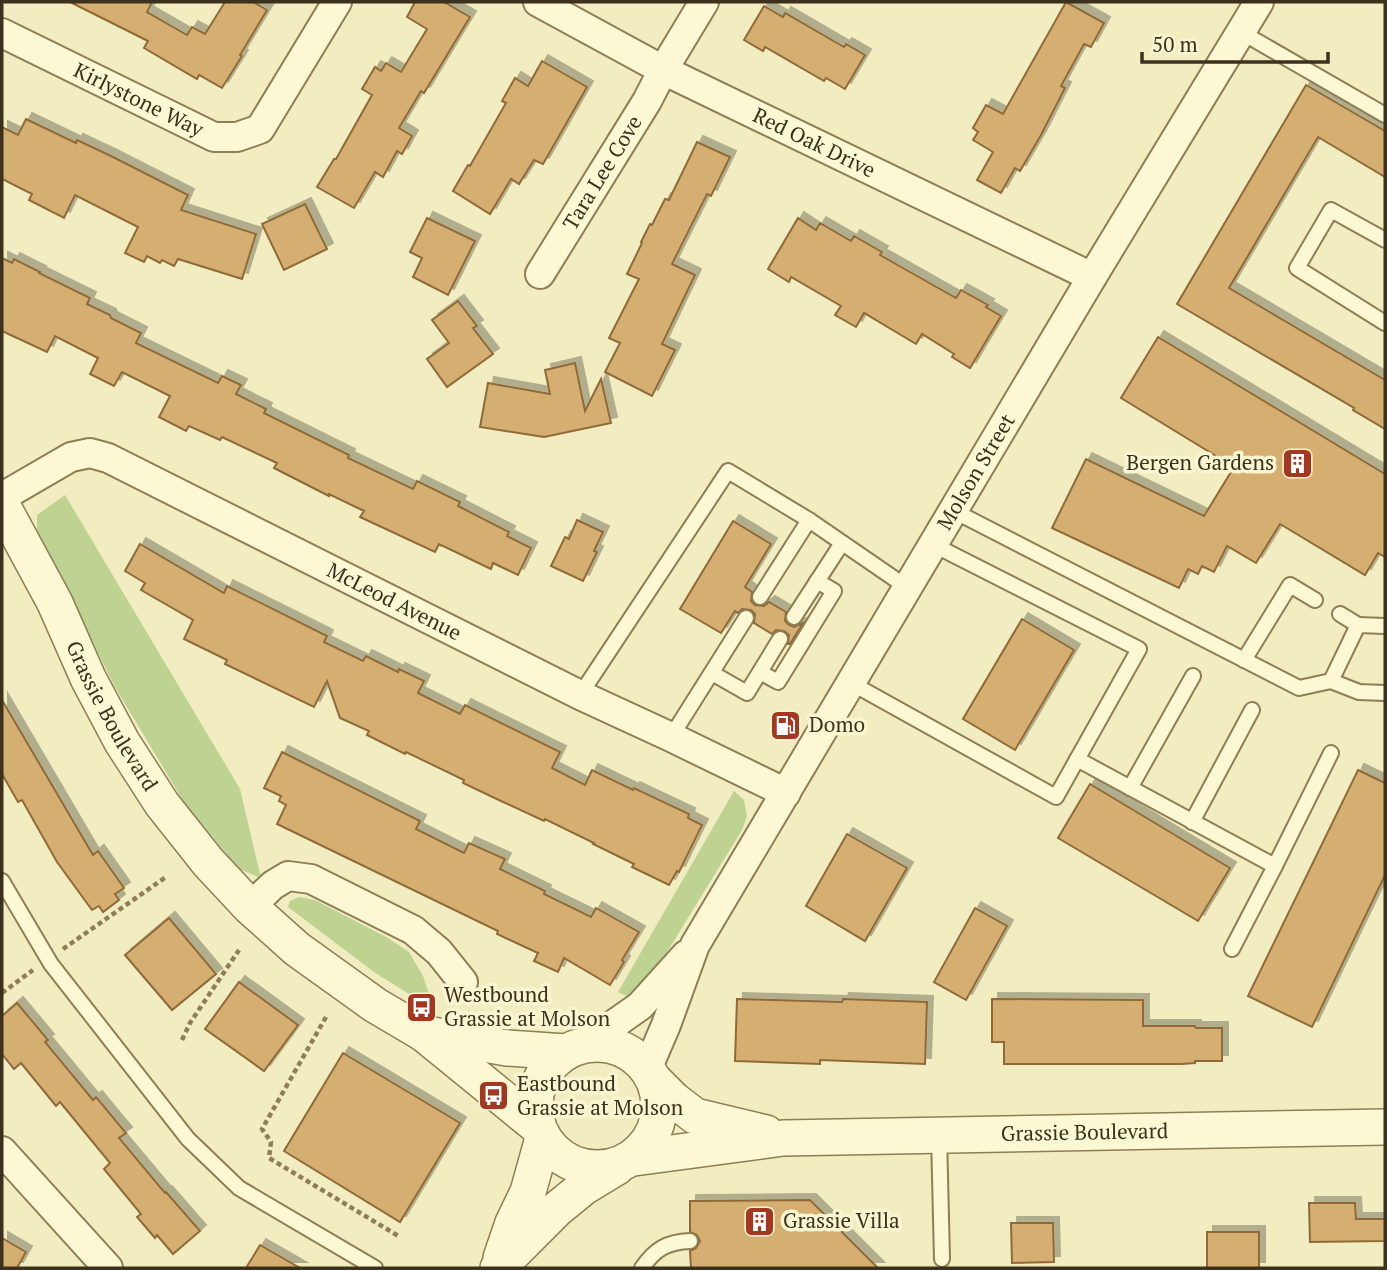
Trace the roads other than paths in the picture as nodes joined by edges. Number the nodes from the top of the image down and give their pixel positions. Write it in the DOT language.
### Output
graph roads {
  1 [pos="337,2"];
  2 [pos="538,2"];
  3 [pos="704,2"];
  4 [pos="1259,2"];
  5 [pos="1241,32"];
  6 [pos="2,33"];
  7 [pos="663,70"];
  8 [pos="1385,115"];
  9 [pos="1385,240"];
  10 [pos="540,274"];
  11 [pos="1093,277"];
  12 [pos="1385,323"];
  13 [pos="2,497"];
  14 [pos="2,505"];
  15 [pos="954,511"];
  16 [pos="809,520"];
  17 [pos="842,543"];
  18 [pos="934,545"];
  19 [pos="817,581"];
  20 [pos="908,588"];
  21 [pos="760,597"];
  22 [pos="1315,600"];
  23 [pos="1340,614"];
  24 [pos="794,617"];
  25 [pos="746,618"];
  26 [pos="1358,625"];
  27 [pos="1385,626"];
  28 [pos="780,639"];
  29 [pos="1244,660"];
  30 [pos="760,672"];
  31 [pos="712,673"];
  32 [pos="1193,676"];
  33 [pos="1331,681"];
  34 [pos="851,683"];
  35 [pos="1385,694"];
  36 [pos="580,695"];
  37 [pos="1252,710"];
  38 [pos="671,737"];
  39 [pos="1331,753"];
  40 [pos="1077,759"];
  41 [pos="1130,788"];
  42 [pos="786,793"];
  43 [pos="1192,822"];
  44 [pos="1275,866"];
  45 [pos="2,881"];
  46 [pos="250,907"];
  47 [pos="695,945"];
  48 [pos="1232,949"];
  49 [pos="463,982"];
  50 [pos="424,1034"];
  51 [pos="571,1050"];
  52 [pos="651,1074"];
  53 [pos="1385,1127"];
  54 [pos="540,1132"];
  55 [pos="939,1135"];
  56 [pos="783,1138"];
  57 [pos="2,1151"];
  58 [pos="628,1161"];
  59 [pos="690,1241"];
  60 [pos="942,1259"];
  61 [pos="108,1268"];
  62 [pos="375,1268"];
  63 [pos="498,1268"];
  64 [pos="642,1268"];
  1 -- 6 [label="street, Kirlystone Way"];
  2 -- 7 [label="street, Red Oak Drive"];
  3 -- 7 [label="street, Tara Lee Cove"];
  4 -- 5 [label="street, Molson Street"];
  5 -- 8 [label="lane"];
  5 -- 11 [label="street, Molson Street"];
  7 -- 10 [label="street, Tara Lee Cove"];
  7 -- 11 [label="street, Red Oak Drive"];
  9 -- 12 [label="lane"];
  11 -- 15 [label="street, Molson Street"];
  13 -- 36 [label="street, McLeod Avenue"];
  14 -- 46 [label="street, Grassie Boulevard"];
  15 -- 18 [label="street, Molson Street"];
  15 -- 29 [label="lane"];
  16 -- 17 [label="lane"];
  16 -- 21 [label="lane"];
  16 -- 36 [label="lane"];
  17 -- 19 [label="lane"];
  17 -- 20 [label="lane"];
  18 -- 20 [label="street, Molson Street"];
  18 -- 40 [label="lane"];
  19 -- 24 [label="lane"];
  19 -- 30 [label="lane"];
  20 -- 34 [label="street, Molson Street"];
  22 -- 29 [label="lane"];
  23 -- 26 [label="lane"];
  25 -- 31 [label="lane"];
  26 -- 27 [label="lane"];
  26 -- 33 [label="lane"];
  28 -- 30 [label="lane"];
  29 -- 33 [label="lane"];
  30 -- 31 [label="lane"];
  31 -- 38 [label="lane"];
  32 -- 41 [label="lane"];
  33 -- 35 [label="lane"];
  34 -- 40 [label="lane"];
  34 -- 42 [label="street, Molson Street"];
  36 -- 38 [label="street, McLeod Avenue"];
  37 -- 43 [label="lane"];
  38 -- 42 [label="street, McLeod Avenue"];
  39 -- 44 [label="lane"];
  40 -- 41 [label="lane"];
  41 -- 43 [label="lane"];
  42 -- 47 [label="street, Molson Street"];
  43 -- 44 [label="lane"];
  44 -- 48 [label="lane"];
  45 -- 62 [label="lane"];
  46 -- 49 [label="street"];
  46 -- 50 [label="street, Grassie Boulevard"];
  47 -- 51 [label="street, Molson Street"];
  47 -- 52 [label="street, Molson Street"];
  50 -- 51 [label="street, Grassie Boulevard"];
  50 -- 54 [label="street, Grassie Boulevard"];
  51 -- 52 [label="street"];
  51 -- 54 [label="street"];
  52 -- 56 [label="street, Grassie Boulevard"];
  52 -- 58 [label="street"];
  53 -- 55 [label="street, Grassie Boulevard"];
  54 -- 58 [label="street"];
  54 -- 63 [label="street"];
  55 -- 56 [label="street, Grassie Boulevard"];
  55 -- 60 [label="lane"];
  56 -- 58 [label="street, Grassie Boulevard"];
  57 -- 61 [label="street"];
  58 -- 63 [label="street"];
  59 -- 64 [label="lane"];
}
